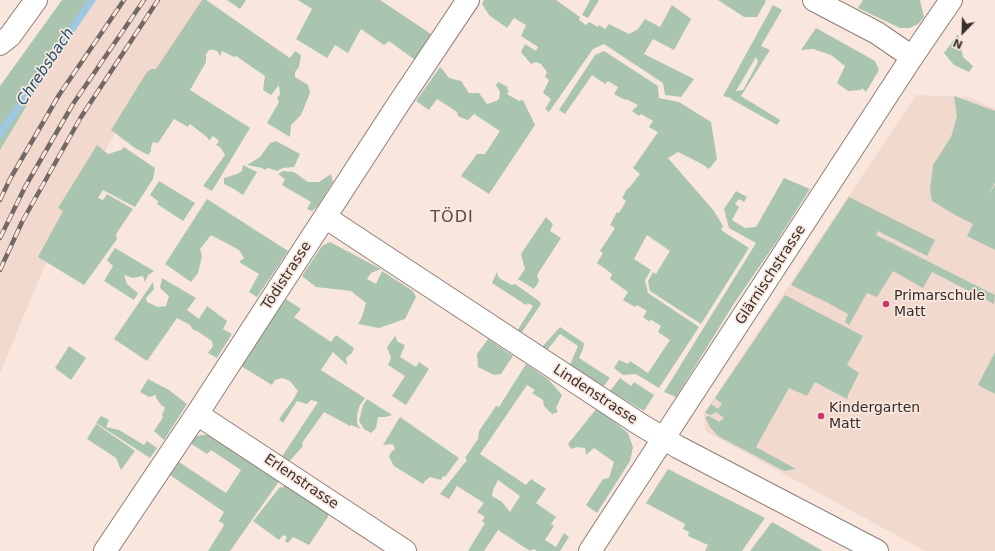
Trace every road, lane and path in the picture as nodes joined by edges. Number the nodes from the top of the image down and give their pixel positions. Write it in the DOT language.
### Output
graph roads {
  1 [pos="36,0"];
  2 [pos="468,0"];
  3 [pos="814,0"];
  4 [pos="951,0"];
  5 [pos="0,44"];
  6 [pos="912,57"];
  7 [pos="325,217"];
  8 [pos="197,414"];
  9 [pos="664,439"];
  10 [pos="106,551"];
  11 [pos="405,551"];
  12 [pos="590,551"];
  13 [pos="875,551"];
  1 -- 5 [label="street"];
  2 -- 7 [label="street, Tödistrasse"];
  3 -- 6 [label="street"];
  4 -- 6 [label="street, Glärnischstrasse"];
  6 -- 9 [label="street, Glärnischstrasse"];
  7 -- 8 [label="street, Tödistrasse"];
  7 -- 9 [label="street, Lindenstrasse"];
  8 -- 10 [label="street, Tödistrasse"];
  8 -- 11 [label="street, Erlenstrasse"];
  9 -- 12 [label="street, Glärnischstrasse"];
  9 -- 13 [label="street, Lindenstrasse"];
}
